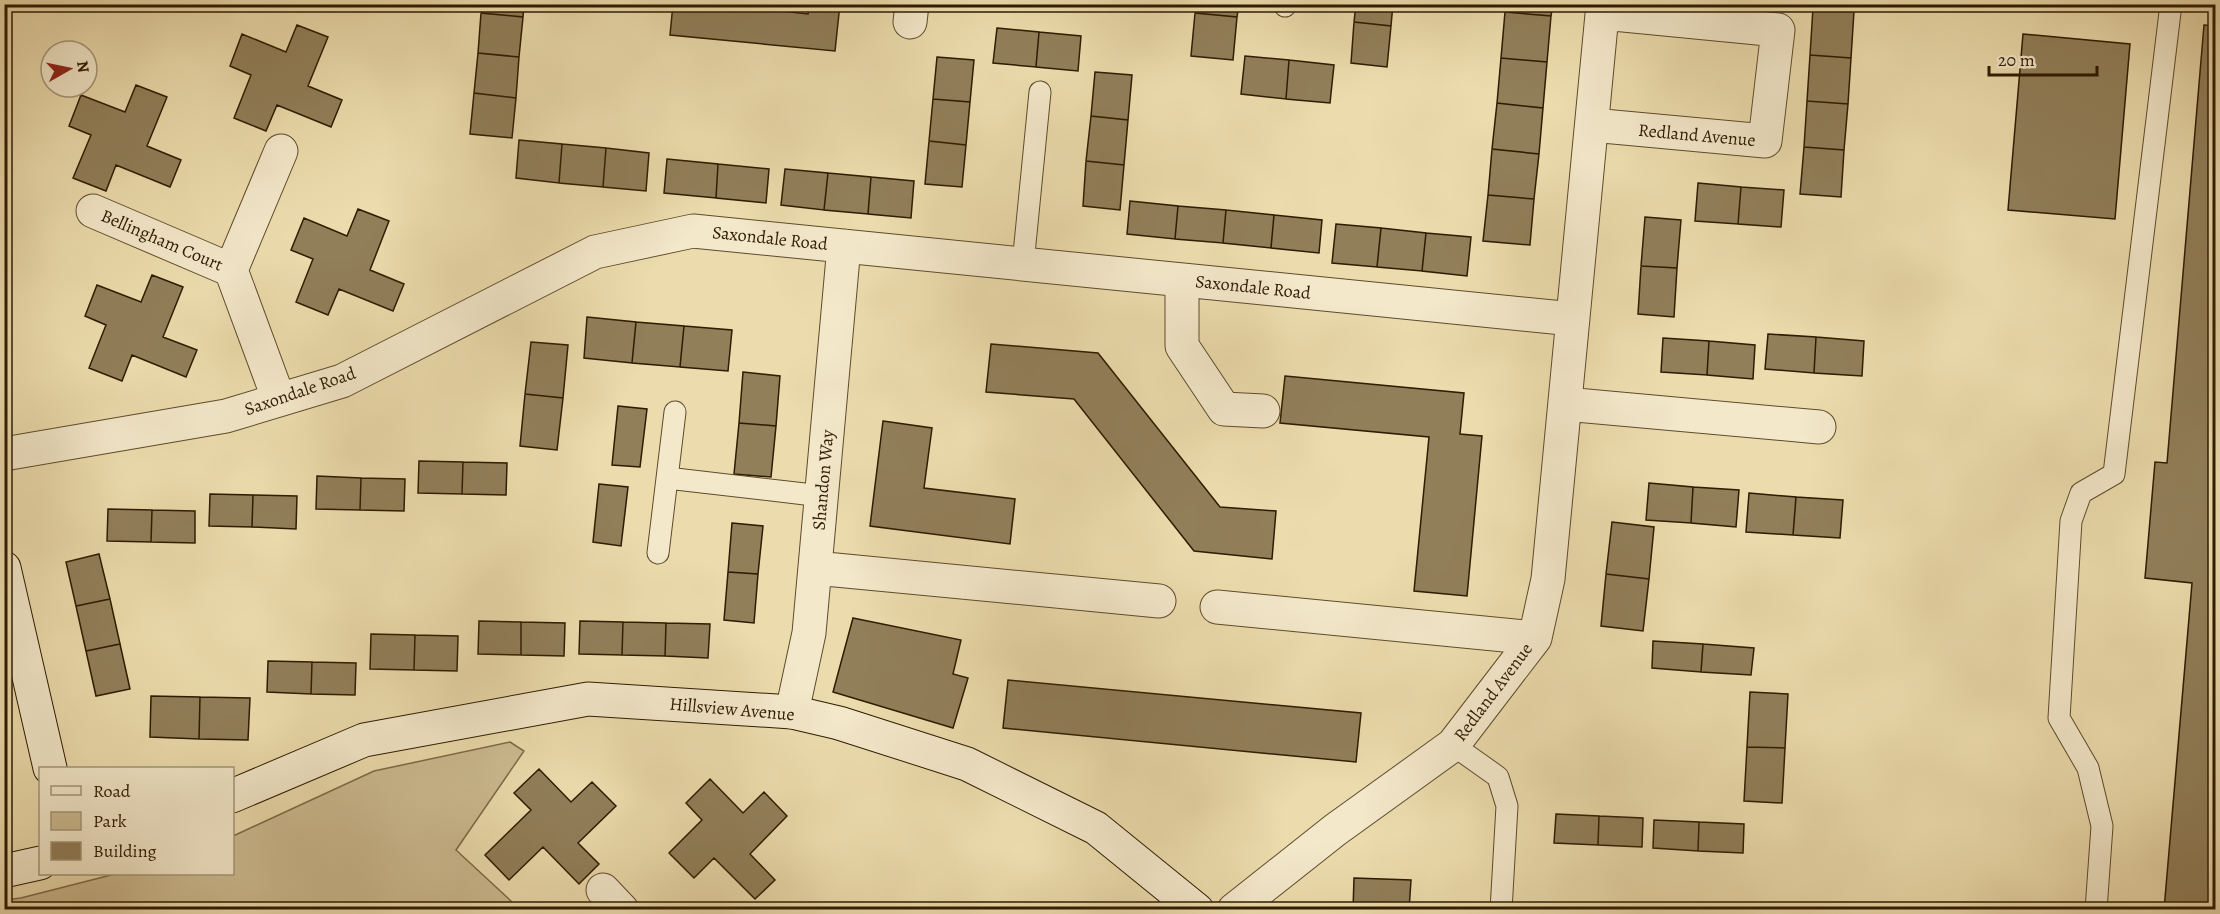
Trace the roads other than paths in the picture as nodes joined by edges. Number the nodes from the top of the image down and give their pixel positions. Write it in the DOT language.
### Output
graph roads {
  1 [pos="2171,4"];
  2 [pos="1603,9"];
  3 [pos="1040,92"];
  4 [pos="1592,125"];
  5 [pos="281,152"];
  6 [pos="93,211"];
  7 [pos="844,246"];
  8 [pos="1023,264"];
  9 [pos="231,270"];
  10 [pos="1182,280"];
  11 [pos="1573,319"];
  12 [pos="279,400"];
  13 [pos="1565,404"];
  14 [pos="1263,411"];
  15 [pos="675,412"];
  16 [pos="1820,427"];
  17 [pos="4,454"];
  18 [pos="667,478"];
  19 [pos="822,496"];
  20 [pos="658,553"];
  21 [pos="4,568"];
  22 [pos="815,568"];
  23 [pos="1159,601"];
  24 [pos="1217,607"];
  25 [pos="1535,638"];
  26 [pos="792,712"];
  27 [pos="1453,745"];
  28 [pos="50,767"];
  29 [pos="234,795"];
  30 [pos="39,863"];
  31 [pos="4,871"];
  32 [pos="1197,909"];
  33 [pos="1234,909"];
  34 [pos="1501,909"];
  35 [pos="2096,909"];
  1 -- 35 [label="lane"];
  2 -- 4 [label="street, Redland Avenue"];
  2 -- 4 [label="street, Redland Avenue"];
  3 -- 8 [label="lane"];
  4 -- 11 [label="street, Redland Avenue"];
  5 -- 9 [label="street, Bellingham Court"];
  6 -- 9 [label="street, Bellingham Court"];
  7 -- 8 [label="street, Saxondale Road"];
  7 -- 12 [label="street, Saxondale Road"];
  7 -- 19 [label="street, Shandon Way"];
  8 -- 10 [label="street, Saxondale Road"];
  9 -- 12 [label="street, Bellingham Court"];
  10 -- 11 [label="street, Saxondale Road"];
  10 -- 14 [label="street"];
  11 -- 13 [label="street, Redland Avenue"];
  12 -- 17 [label="street, Saxondale Road"];
  13 -- 16 [label="street"];
  13 -- 25 [label="street, Redland Avenue"];
  15 -- 18 [label="lane"];
  18 -- 19 [label="lane"];
  18 -- 20 [label="lane"];
  19 -- 22 [label="street, Shandon Way"];
  21 -- 28 [label="street"];
  22 -- 23 [label="street"];
  22 -- 26 [label="street, Shandon Way"];
  24 -- 25 [label="street"];
  25 -- 27 [label="street, Redland Avenue"];
  26 -- 29 [label="street, Hillsview Avenue"];
  26 -- 32 [label="street, Hillsview Avenue"];
  27 -- 33 [label="street, Redland Avenue"];
  27 -- 34 [label="lane"];
  30 -- 31 [label="street"];
}
